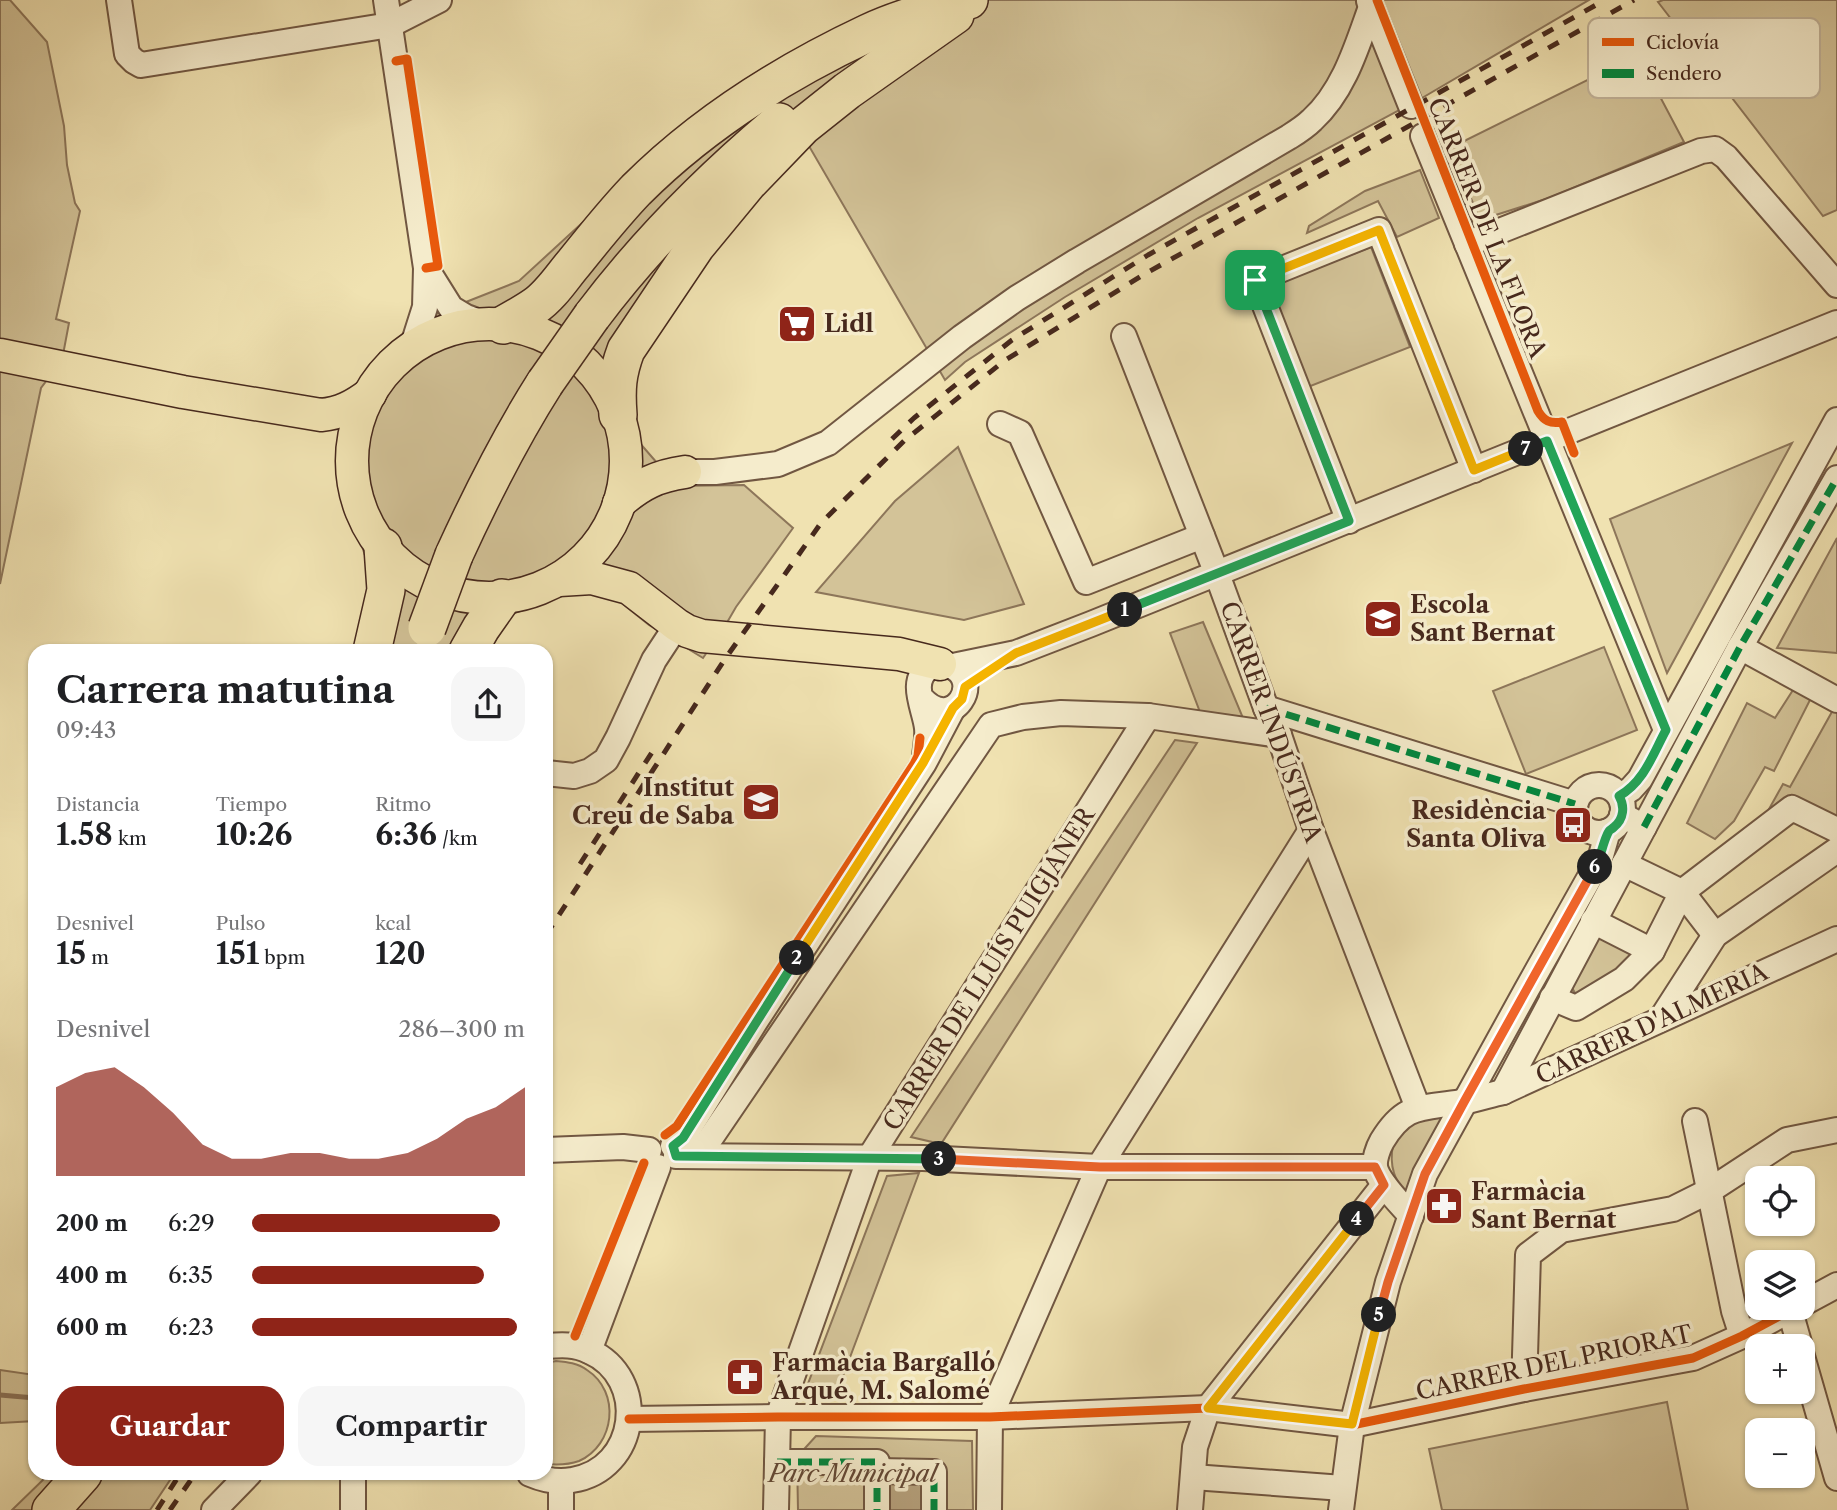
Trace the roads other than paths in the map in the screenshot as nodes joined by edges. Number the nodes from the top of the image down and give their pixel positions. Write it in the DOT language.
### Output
graph roads {
  1 [pos="119,0"];
  2 [pos="386,0"];
  3 [pos="439,0"];
  4 [pos="969,0"];
  5 [pos="977,0"];
  6 [pos="1370,4"];
  7 [pos="390,26"];
  8 [pos="1411,106"];
  9 [pos="1423,136"];
  10 [pos="1467,244"];
  11 [pos="426,268"];
  12 [pos="1837,285"];
  13 [pos="1837,323"];
  14 [pos="494,325"];
  15 [pos="1124,336"];
  16 [pos="412,348"];
  17 [pos="6,356"];
  18 [pos="370,394"];
  19 [pos="303,413"];
  20 [pos="1837,420"];
  21 [pos="1000,424"];
  22 [pos="621,428"];
  23 [pos="1547,441"];
  24 [pos="352,456"];
  25 [pos="1474,470"];
  26 [pos="685,472"];
  27 [pos="1837,478"];
  28 [pos="614,515"];
  29 [pos="1349,521"];
  30 [pos="1202,536"];
  31 [pos="383,547"];
  32 [pos="1217,574"];
  33 [pos="559,580"];
  34 [pos="629,588"];
  35 [pos="502,598"];
  36 [pos="677,625"];
  37 [pos="424,640"];
  38 [pos="374,644"];
  39 [pos="472,644"];
  40 [pos="1740,647"];
  41 [pos="942,685"];
  42 [pos="1837,700"];
  43 [pos="1266,708"];
  44 [pos="1148,716"];
  45 [pos="1666,730"];
  46 [pos="1279,735"];
  47 [pos="553,774"];
  48 [pos="1575,804"];
  49 [pos="1616,820"];
  50 [pos="1311,830"];
  51 [pos="1837,830"];
  52 [pos="1837,850"];
  53 [pos="1624,863"];
  54 [pos="1682,892"];
  55 [pos="1593,921"];
  56 [pos="1715,935"];
  57 [pos="1837,939"];
  58 [pos="1652,951"];
  59 [pos="1552,998"];
  60 [pos="1661,1020"];
  61 [pos="1503,1091"];
  62 [pos="1464,1102"];
  63 [pos="1418,1108"];
  64 [pos="1695,1121"];
  65 [pos="1837,1130"];
  66 [pos="553,1150"];
  67 [pos="671,1155"];
  68 [pos="870,1157"];
  69 [pos="1100,1167"];
  70 [pos="1380,1176"];
  71 [pos="1709,1191"];
  72 [pos="1410,1216"];
  73 [pos="1837,1285"];
  74 [pos="1815,1297"];
  75 [pos="1771,1320"];
  76 [pos="1742,1335"];
  77 [pos="553,1346"];
  78 [pos="589,1350"];
  79 [pos="1524,1389"];
  80 [pos="1815,1401"];
  81 [pos="1208,1408"];
  82 [pos="778,1417"];
  83 [pos="990,1417"];
  84 [pos="629,1419"];
  85 [pos="1352,1424"];
  86 [pos="777,1462"];
  87 [pos="877,1471"];
  88 [pos="1193,1477"];
  89 [pos="1837,1478"];
  90 [pos="78,1480"];
  91 [pos="243,1480"];
  92 [pos="353,1480"];
  93 [pos="550,1480"];
  94 [pos="561,1482"];
  95 [pos="1342,1499"];
  96 [pos="51,1510"];
  97 [pos="214,1510"];
  98 [pos="353,1510"];
  99 [pos="561,1510"];
  100 [pos="776,1510"];
  101 [pos="877,1510"];
  102 [pos="934,1510"];
  103 [pos="989,1510"];
  104 [pos="1190,1510"];
  1 -- 7 [label="street"];
  2 -- 7 [label="street"];
  3 -- 7 [label="street"];
  4 -- 14 [label="highway"];
  5 -- 22 [label="highway"];
  5 -- 37 [label="highway, bridge"];
  6 -- 8 [label="street, CARRER DE LA FLORA"];
  6 -- 26 [label="street"];
  7 -- 11 [label="street"];
  9 -- 10 [label="street, CARRER DE LA FLORA"];
  10 -- 12 [label="street"];
  10 -- 23 [label="street, CARRER DE LA FLORA"];
  11 -- 14 [label="street"];
  11 -- 16 [label="street"];
  13 -- 23 [label="street"];
  14 -- 16 [label="main road"];
  14 -- 22 [label="main road"];
  15 -- 30 [label="street, CARRER INDÚSTRIA"];
  16 -- 18 [label="main road"];
  17 -- 19 [label="main road"];
  18 -- 19 [label="main road"];
  18 -- 24 [label="main road"];
  19 -- 24 [label="main road"];
  20 -- 45 [label="street"];
  21 -- 30 [label="street"];
  22 -- 26 [label="main road"];
  22 -- 28 [label="main road"];
  23 -- 25 [label="street"];
  23 -- 45 [label="street, CARRER DE LA FLORA"];
  24 -- 31 [label="main road"];
  25 -- 29 [label="street"];
  25 -- 29 [label="street"];
  26 -- 28 [label="main road"];
  27 -- 40 [label="street"];
  28 -- 33 [label="main road"];
  28 -- 34 [label="main road"];
  29 -- 32 [label="street"];
  30 -- 32 [label="street, CARRER INDÚSTRIA"];
  31 -- 35 [label="main road"];
  31 -- 38 [label="highway"];
  32 -- 41 [label="street"];
  32 -- 43 [label="street, CARRER INDÚSTRIA"];
  33 -- 34 [label="main road"];
  33 -- 35 [label="main road"];
  34 -- 36 [label="main road"];
  35 -- 39 [label="highway"];
  36 -- 41 [label="main road"];
  36 -- 47 [label="street"];
  40 -- 42 [label="street"];
  40 -- 49 [label="street"];
  41 -- 67 [label="street"];
  43 -- 46 [label="street, CARRER INDÚSTRIA"];
  43 -- 48 [label="street"];
  44 -- 46 [label="street"];
  44 -- 67 [label="street"];
  44 -- 68 [label="street, CARRER DE LLUÍS PUIGJANER"];
  45 -- 49 [label="street"];
  46 -- 50 [label="street, CARRER INDÚSTRIA"];
  48 -- 49 [label="street"];
  48 -- 49 [label="street"];
  49 -- 53 [label="street"];
  49 -- 62 [label="street"];
  50 -- 63 [label="street, CARRER INDÚSTRIA"];
  50 -- 69 [label="street"];
  51 -- 54 [label="street"];
  52 -- 56 [label="street"];
  53 -- 54 [label="street"];
  53 -- 55 [label="street"];
  54 -- 56 [label="street"];
  54 -- 58 [label="street"];
  55 -- 58 [label="street"];
  55 -- 59 [label="street"];
  56 -- 60 [label="street"];
  57 -- 60 [label="street, CARRER D'ALMERIA"];
  58 -- 59 [label="street"];
  59 -- 61 [label="street"];
  60 -- 61 [label="street, CARRER D'ALMERIA"];
  61 -- 62 [label="street, CARRER D'ALMERIA"];
  62 -- 63 [label="street, CARRER D'ALMERIA"];
  62 -- 72 [label="street"];
  63 -- 70 [label="street"];
  64 -- 71 [label="street"];
  65 -- 71 [label="street"];
  66 -- 67 [label="street"];
  67 -- 68 [label="street"];
  67 -- 78 [label="street"];
  68 -- 69 [label="street"];
  68 -- 82 [label="street, CARRER DE LLUÍS PUIGJANER"];
  69 -- 70 [label="street"];
  69 -- 83 [label="street"];
  70 -- 72 [label="street"];
  70 -- 81 [label="street"];
  71 -- 76 [label="street"];
  71 -- 79 [label="street"];
  72 -- 85 [label="street"];
  73 -- 74 [label="street, CARRER DEL PRIORAT"];
  75 -- 76 [label="street, CARRER DEL PRIORAT"];
  76 -- 79 [label="street, CARRER DEL PRIORAT"];
  77 -- 78 [label="street"];
  78 -- 84 [label="street"];
  79 -- 85 [label="street, CARRER DEL PRIORAT"];
  80 -- 89 [label="street"];
  81 -- 83 [label="street, CARRER DEL PRIORAT"];
  81 -- 85 [label="street, CARRER DEL PRIORAT"];
  81 -- 88 [label="street"];
  82 -- 83 [label="street, CARRER DEL PRIORAT"];
  82 -- 84 [label="street, CARRER DEL PRIORAT"];
  82 -- 86 [label="street, CARRER DE LLUÍS PUIGJANER"];
  83 -- 103 [label="street"];
  84 -- 94 [label="street"];
  85 -- 95 [label="street"];
  86 -- 87 [label="street"];
  86 -- 100 [label="street, CARRER DE LLUÍS PUIGJANER"];
  87 -- 101 [label="street"];
  87 -- 102 [label="street"];
  88 -- 95 [label="street"];
  88 -- 104 [label="street"];
  90 -- 96 [label="highway"];
  91 -- 97 [label="street"];
  92 -- 98 [label="street"];
  93 -- 94 [label="street"];
  94 -- 99 [label="street"];
}
